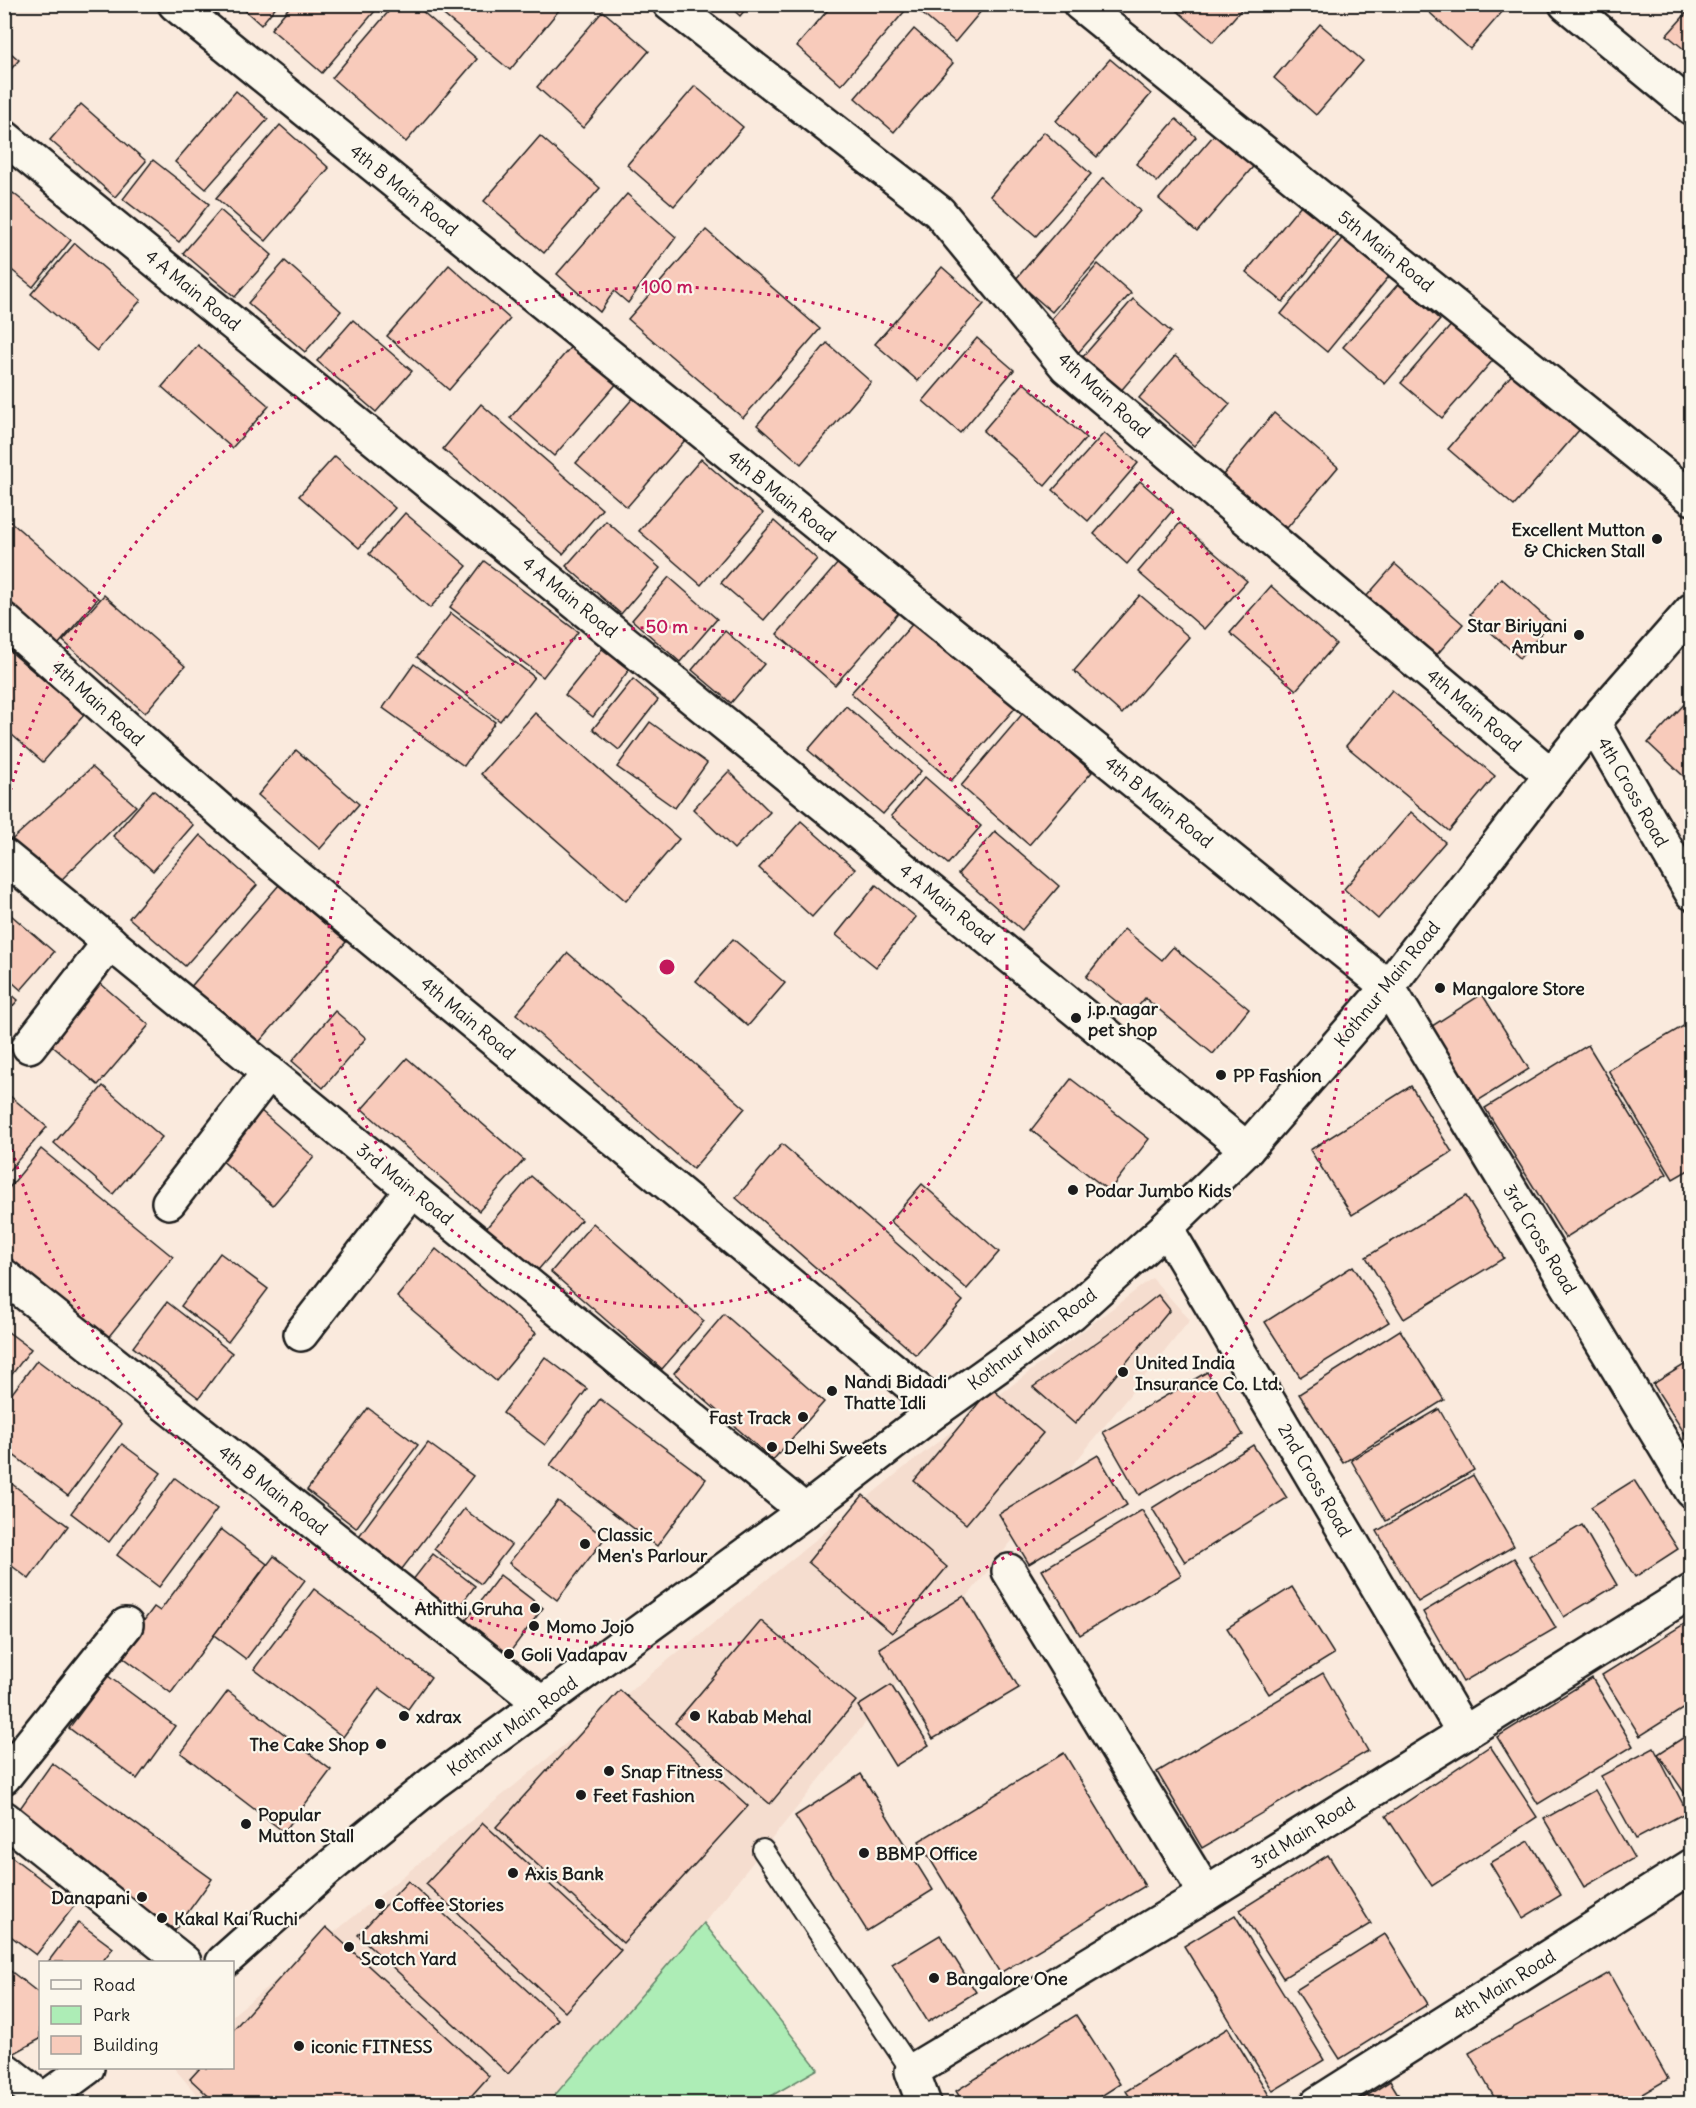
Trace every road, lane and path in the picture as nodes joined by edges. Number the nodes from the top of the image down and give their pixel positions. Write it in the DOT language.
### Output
graph roads {
  1 [pos="175,4"];
  2 [pos="669,4"];
  3 [pos="1080,4"];
  4 [pos="1566,4"];
  5 [pos="1692,108"];
  6 [pos="4,137"];
  7 [pos="1692,498"];
  8 [pos="1692,610"];
  9 [pos="4,620"];
  10 [pos="1593,723"];
  11 [pos="1551,775"];
  12 [pos="4,856"];
  13 [pos="1692,893"];
  14 [pos="110,942"];
  15 [pos="1388,987"];
  16 [pos="29,1046"];
  17 [pos="269,1072"];
  18 [pos="1247,1149"];
  19 [pos="412,1190"];
  20 [pos="169,1203"];
  21 [pos="1166,1228"];
  22 [pos="4,1276"];
  23 [pos="301,1334"];
  24 [pos="939,1408"];
  25 [pos="1692,1491"];
  26 [pos="805,1511"];
  27 [pos="1009,1571"];
  28 [pos="1692,1591"];
  29 [pos="126,1625"];
  30 [pos="542,1704"];
  31 [pos="1464,1733"];
  32 [pos="4,1776"];
  33 [pos="4,1818"];
  34 [pos="763,1850"];
  35 [pos="1692,1866"];
  36 [pos="1206,1894"];
  37 [pos="183,1961"];
  38 [pos="224,1961"];
  39 [pos="4,2069"];
  40 [pos="84,2069"];
  41 [pos="912,2071"];
  42 [pos="41,2102"];
  43 [pos="924,2103"];
  44 [pos="1317,2103"];
  1 -- 15 [label="street, 4th B Main Road"];
  2 -- 11 [label="street, 4th Main Road"];
  3 -- 7 [label="street, 5th Main Road"];
  4 -- 5 [label="street"];
  6 -- 18 [label="street, 4 A Main Road"];
  8 -- 10 [label="street, Kothnur Main Road"];
  9 -- 24 [label="street, 4th Main Road"];
  10 -- 11 [label="street, Kothnur Main Road"];
  10 -- 13 [label="street, 4th Cross Road"];
  11 -- 15 [label="street, Kothnur Main Road"];
  12 -- 14 [label="street, 3rd Main Road"];
  14 -- 16 [label="street"];
  14 -- 17 [label="street, 3rd Main Road"];
  15 -- 18 [label="street, Kothnur Main Road"];
  15 -- 25 [label="street, 3rd Cross Road"];
  17 -- 19 [label="street, 3rd Main Road"];
  17 -- 20 [label="street"];
  18 -- 21 [label="street, Kothnur Main Road"];
  19 -- 23 [label="street"];
  19 -- 26 [label="street, 3rd Main Road"];
  21 -- 24 [label="street, Kothnur Main Road"];
  21 -- 31 [label="street, 2nd Cross Road"];
  22 -- 30 [label="street, 4th B Main Road"];
  24 -- 26 [label="street, Kothnur Main Road"];
  26 -- 30 [label="street, Kothnur Main Road"];
  27 -- 36 [label="street"];
  28 -- 31 [label="street, 3rd Main Road"];
  29 -- 32 [label="street"];
  30 -- 38 [label="street, Kothnur Main Road"];
  31 -- 36 [label="street, 3rd Main Road"];
  33 -- 37 [label="street"];
  34 -- 41 [label="lane"];
  35 -- 44 [label="street, 4th Main Road"];
  36 -- 41 [label="street, 3rd Main Road"];
  39 -- 42 [label="street"];
  40 -- 42 [label="street"];
  41 -- 43 [label="street"];
}
